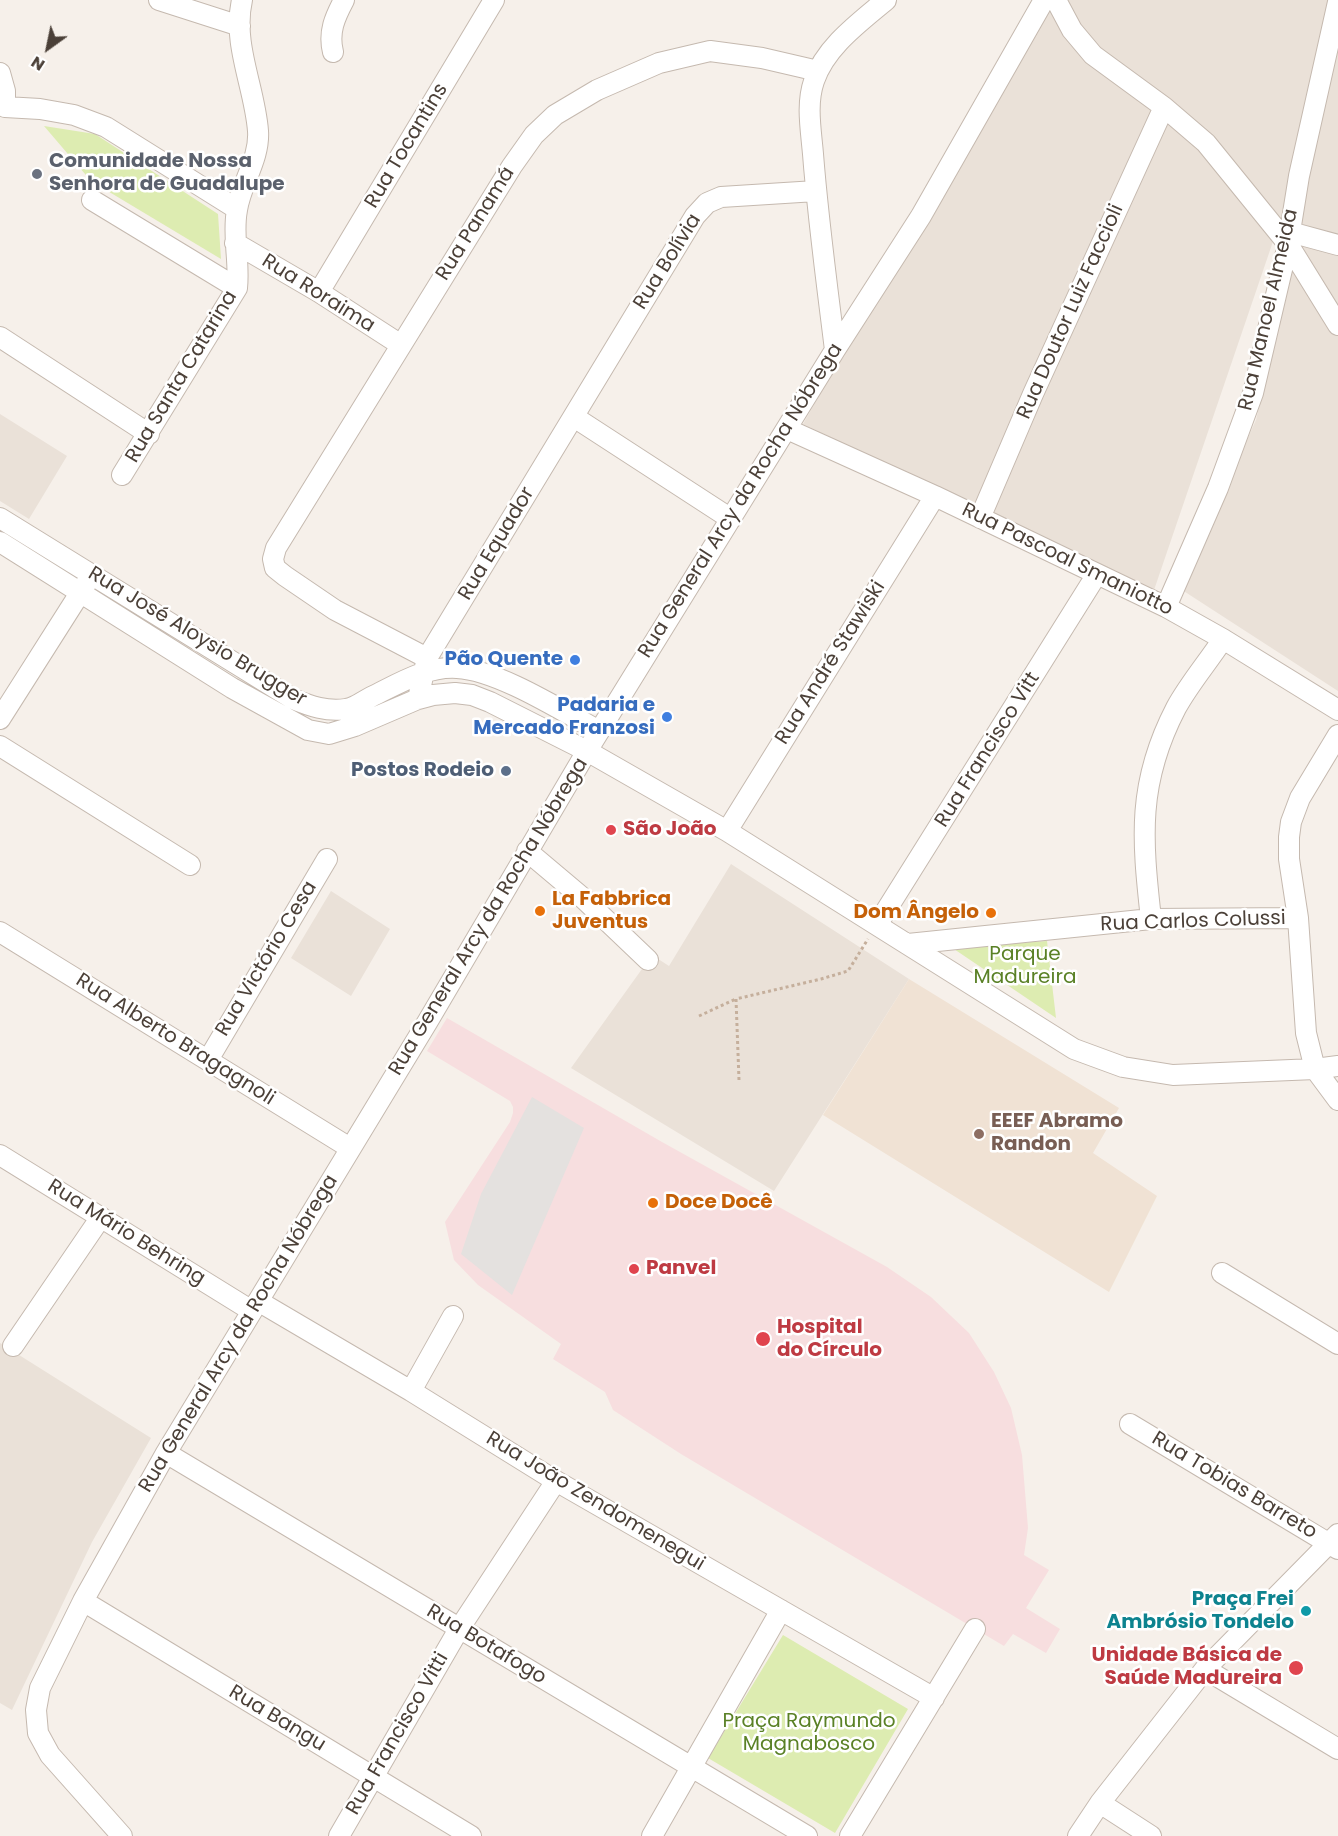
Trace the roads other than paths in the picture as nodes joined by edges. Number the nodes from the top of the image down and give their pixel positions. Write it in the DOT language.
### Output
graph roads {
  1 [pos="159,0"];
  2 [pos="242,0"];
  3 [pos="344,0"];
  4 [pos="494,0"];
  5 [pos="886,0"];
  6 [pos="1044,0"];
  7 [pos="1056,0"];
  8 [pos="1338,2"];
  9 [pos="240,26"];
  10 [pos="333,52"];
  11 [pos="818,71"];
  12 [pos="0,73"];
  13 [pos="1164,107"];
  14 [pos="3,111"];
  15 [pos="816,191"];
  16 [pos="92,200"];
  17 [pos="237,209"];
  18 [pos="1289,238"];
  19 [pos="235,243"];
  20 [pos="1338,245"];
  21 [pos="237,288"];
  22 [pos="319,292"];
  23 [pos="1338,325"];
  24 [pos="0,337"];
  25 [pos="400,345"];
  26 [pos="835,350"];
  27 [pos="574,417"];
  28 [pos="787,429"];
  29 [pos="149,434"];
  30 [pos="122,475"];
  31 [pos="935,496"];
  32 [pos="0,518"];
  33 [pos="980,518"];
  34 [pos="731,519"];
  35 [pos="0,542"];
  36 [pos="92,574"];
  37 [pos="1097,574"];
  38 [pos="80,592"];
  39 [pos="1166,608"];
  40 [pos="1223,639"];
  41 [pos="425,665"];
  42 [pos="245,669"];
  43 [pos="498,678"];
  44 [pos="232,688"];
  45 [pos="293,699"];
  46 [pos="418,699"];
  47 [pos="490,702"];
  48 [pos="1338,710"];
  49 [pos="283,718"];
  50 [pos="351,718"];
  51 [pos="0,719"];
  52 [pos="599,731"];
  53 [pos="1338,735"];
  54 [pos="0,746"];
  55 [pos="587,752"];
  56 [pos="727,831"];
  57 [pos="527,851"];
  58 [pos="327,859"];
  59 [pos="190,865"];
  60 [pos="1298,918"];
  61 [pos="1151,920"];
  62 [pos="877,925"];
  63 [pos="0,932"];
  64 [pos="908,944"];
  65 [pos="648,960"];
  66 [pos="208,1060"];
  67 [pos="1338,1066"];
  68 [pos="1315,1069"];
  69 [pos="1338,1100"];
  70 [pos="350,1148"];
  71 [pos="0,1155"];
  72 [pos="101,1217"];
  73 [pos="1222,1273"];
  74 [pos="255,1306"];
  75 [pos="453,1316"];
  76 [pos="1338,1344"];
  77 [pos="13,1346"];
  78 [pos="411,1391"];
  79 [pos="1130,1424"];
  80 [pos="166,1453"];
  81 [pos="556,1481"];
  82 [pos="1335,1542"];
  83 [pos="83,1601"];
  84 [pos="781,1611"];
  85 [pos="459,1629"];
  86 [pos="975,1629"];
  87 [pos="1205,1669"];
  88 [pos="934,1698"];
  89 [pos="1338,1749"];
  90 [pos="690,1766"];
  91 [pos="374,1778"];
  92 [pos="1100,1803"];
  93 [pos="122,1836"];
  94 [pos="339,1836"];
  95 [pos="471,1836"];
  96 [pos="651,1836"];
  97 [pos="807,1836"];
  98 [pos="850,1836"];
  99 [pos="1078,1836"];
  100 [pos="1150,1836"];
  1 -- 9 [label="street"];
  2 -- 9 [label="street, Rua Santa Catarina"];
  3 -- 10 [label="street"];
  4 -- 22 [label="street, Rua Tocantins"];
  5 -- 11 [label="street"];
  6 -- 26 [label="street, Rua General Arcy da Rocha Nóbrega"];
  7 -- 13 [label="street"];
  8 -- 18 [label="street, Rua Manoel Almeida"];
  9 -- 17 [label="street, Rua Santa Catarina"];
  11 -- 15 [label="street"];
  11 -- 25 [label="street, Rua Panamá"];
  12 -- 14 [label="street"];
  13 -- 18 [label="street"];
  13 -- 33 [label="street, Rua Doutor Luiz Faccioli"];
  14 -- 17 [label="street"];
  15 -- 26 [label="street"];
  15 -- 27 [label="street, Rua Bolívia"];
  16 -- 21 [label="street"];
  17 -- 19 [label="street, Rua Santa Catarina"];
  18 -- 20 [label="street"];
  18 -- 23 [label="street"];
  18 -- 39 [label="street, Rua Manoel Almeida"];
  19 -- 21 [label="street, Rua Santa Catarina"];
  19 -- 22 [label="street, Rua Roraima"];
  21 -- 29 [label="street, Rua Santa Catarina"];
  22 -- 25 [label="street, Rua Roraima"];
  24 -- 29 [label="street"];
  25 -- 41 [label="street, Rua Panamá"];
  26 -- 28 [label="street, Rua General Arcy da Rocha Nóbrega"];
  27 -- 34 [label="street"];
  27 -- 41 [label="street, Rua Equador"];
  28 -- 31 [label="street, Rua Pascoal Smaniotto"];
  28 -- 34 [label="street, Rua General Arcy da Rocha Nóbrega"];
  29 -- 30 [label="street, Rua Santa Catarina"];
  31 -- 33 [label="street, Rua Pascoal Smaniotto"];
  31 -- 56 [label="street, Rua André Stawiski"];
  32 -- 36 [label="street, Rua José Aloysio Brugger"];
  33 -- 37 [label="street, Rua Pascoal Smaniotto"];
  34 -- 52 [label="street, Rua General Arcy da Rocha Nóbrega"];
  35 -- 38 [label="street, Rua José Aloysio Brugger"];
  36 -- 38 [label="street"];
  36 -- 42 [label="street, Rua José Aloysio Brugger"];
  37 -- 39 [label="street, Rua Pascoal Smaniotto"];
  37 -- 62 [label="street, Rua Francisco Vitt"];
  38 -- 44 [label="street, Rua José Aloysio Brugger"];
  38 -- 51 [label="street"];
  39 -- 40 [label="street, Rua Pascoal Smaniotto"];
  40 -- 48 [label="street, Rua Pascoal Smaniotto"];
  40 -- 61 [label="street"];
  41 -- 43 [label="street, Rua José Aloysio Brugger"];
  41 -- 46 [label="street"];
  41 -- 50 [label="street, Rua José Aloysio Brugger"];
  42 -- 44 [label="street"];
  42 -- 45 [label="street, Rua José Aloysio Brugger"];
  43 -- 47 [label="street"];
  43 -- 52 [label="street, Rua José Aloysio Brugger"];
  44 -- 49 [label="street, Rua José Aloysio Brugger"];
  45 -- 49 [label="street"];
  45 -- 50 [label="street, Rua José Aloysio Brugger"];
  46 -- 47 [label="street, Rua José Aloysio Brugger"];
  46 -- 50 [label="street, Rua José Aloysio Brugger"];
  47 -- 55 [label="street, Rua José Aloysio Brugger"];
  49 -- 50 [label="street, Rua José Aloysio Brugger"];
  52 -- 55 [label="street, Rua General Arcy da Rocha Nóbrega"];
  53 -- 60 [label="street"];
  54 -- 59 [label="street"];
  55 -- 56 [label="street, Rua José Aloysio Brugger"];
  55 -- 57 [label="street, Rua General Arcy da Rocha Nóbrega"];
  56 -- 62 [label="street, Rua José Aloysio Brugger"];
  57 -- 65 [label="street"];
  57 -- 70 [label="street, Rua General Arcy da Rocha Nóbrega"];
  58 -- 66 [label="street, Rua Victório Cesa"];
  60 -- 61 [label="street, Rua Carlos Colussi"];
  60 -- 68 [label="street"];
  61 -- 64 [label="street, Rua Carlos Colussi"];
  62 -- 64 [label="street, Rua José Aloysio Brugger"];
  63 -- 66 [label="street, Rua Alberto Bragagnoli"];
  64 -- 68 [label="street, Rua José Aloysio Brugger"];
  66 -- 70 [label="street, Rua Alberto Bragagnoli"];
  67 -- 68 [label="street, Rua José Aloysio Brugger"];
  68 -- 69 [label="street"];
  70 -- 74 [label="street, Rua General Arcy da Rocha Nóbrega"];
  71 -- 72 [label="street, Rua Mário Behring"];
  72 -- 74 [label="street, Rua Mário Behring"];
  72 -- 77 [label="street"];
  73 -- 76 [label="street"];
  74 -- 78 [label="street, Rua João Zendomenegui"];
  74 -- 80 [label="street, Rua General Arcy da Rocha Nóbrega"];
  75 -- 78 [label="street"];
  78 -- 81 [label="street, Rua João Zendomenegui"];
  79 -- 82 [label="street, Rua Tobias Barreto"];
  80 -- 83 [label="street, Rua General Arcy da Rocha Nóbrega"];
  80 -- 85 [label="street, Rua Botafogo"];
  81 -- 84 [label="street, Rua João Zendomenegui"];
  81 -- 85 [label="street, Rua Francisco Vitti"];
  82 -- 87 [label="street"];
  83 -- 91 [label="street, Rua Bangu"];
  83 -- 93 [label="street, Rua General Arcy da Rocha Nóbrega"];
  84 -- 88 [label="street, Rua João Zendomenegui"];
  84 -- 90 [label="street"];
  85 -- 90 [label="street, Rua Botafogo"];
  85 -- 91 [label="street, Rua Francisco Vitti"];
  86 -- 88 [label="street"];
  87 -- 89 [label="street"];
  87 -- 92 [label="street"];
  88 -- 98 [label="street"];
  90 -- 96 [label="street"];
  90 -- 97 [label="street, Rua Botafogo"];
  91 -- 94 [label="street, Rua Francisco Vitti"];
  91 -- 95 [label="street, Rua Bangu"];
  92 -- 99 [label="street"];
  92 -- 100 [label="street"];
}
